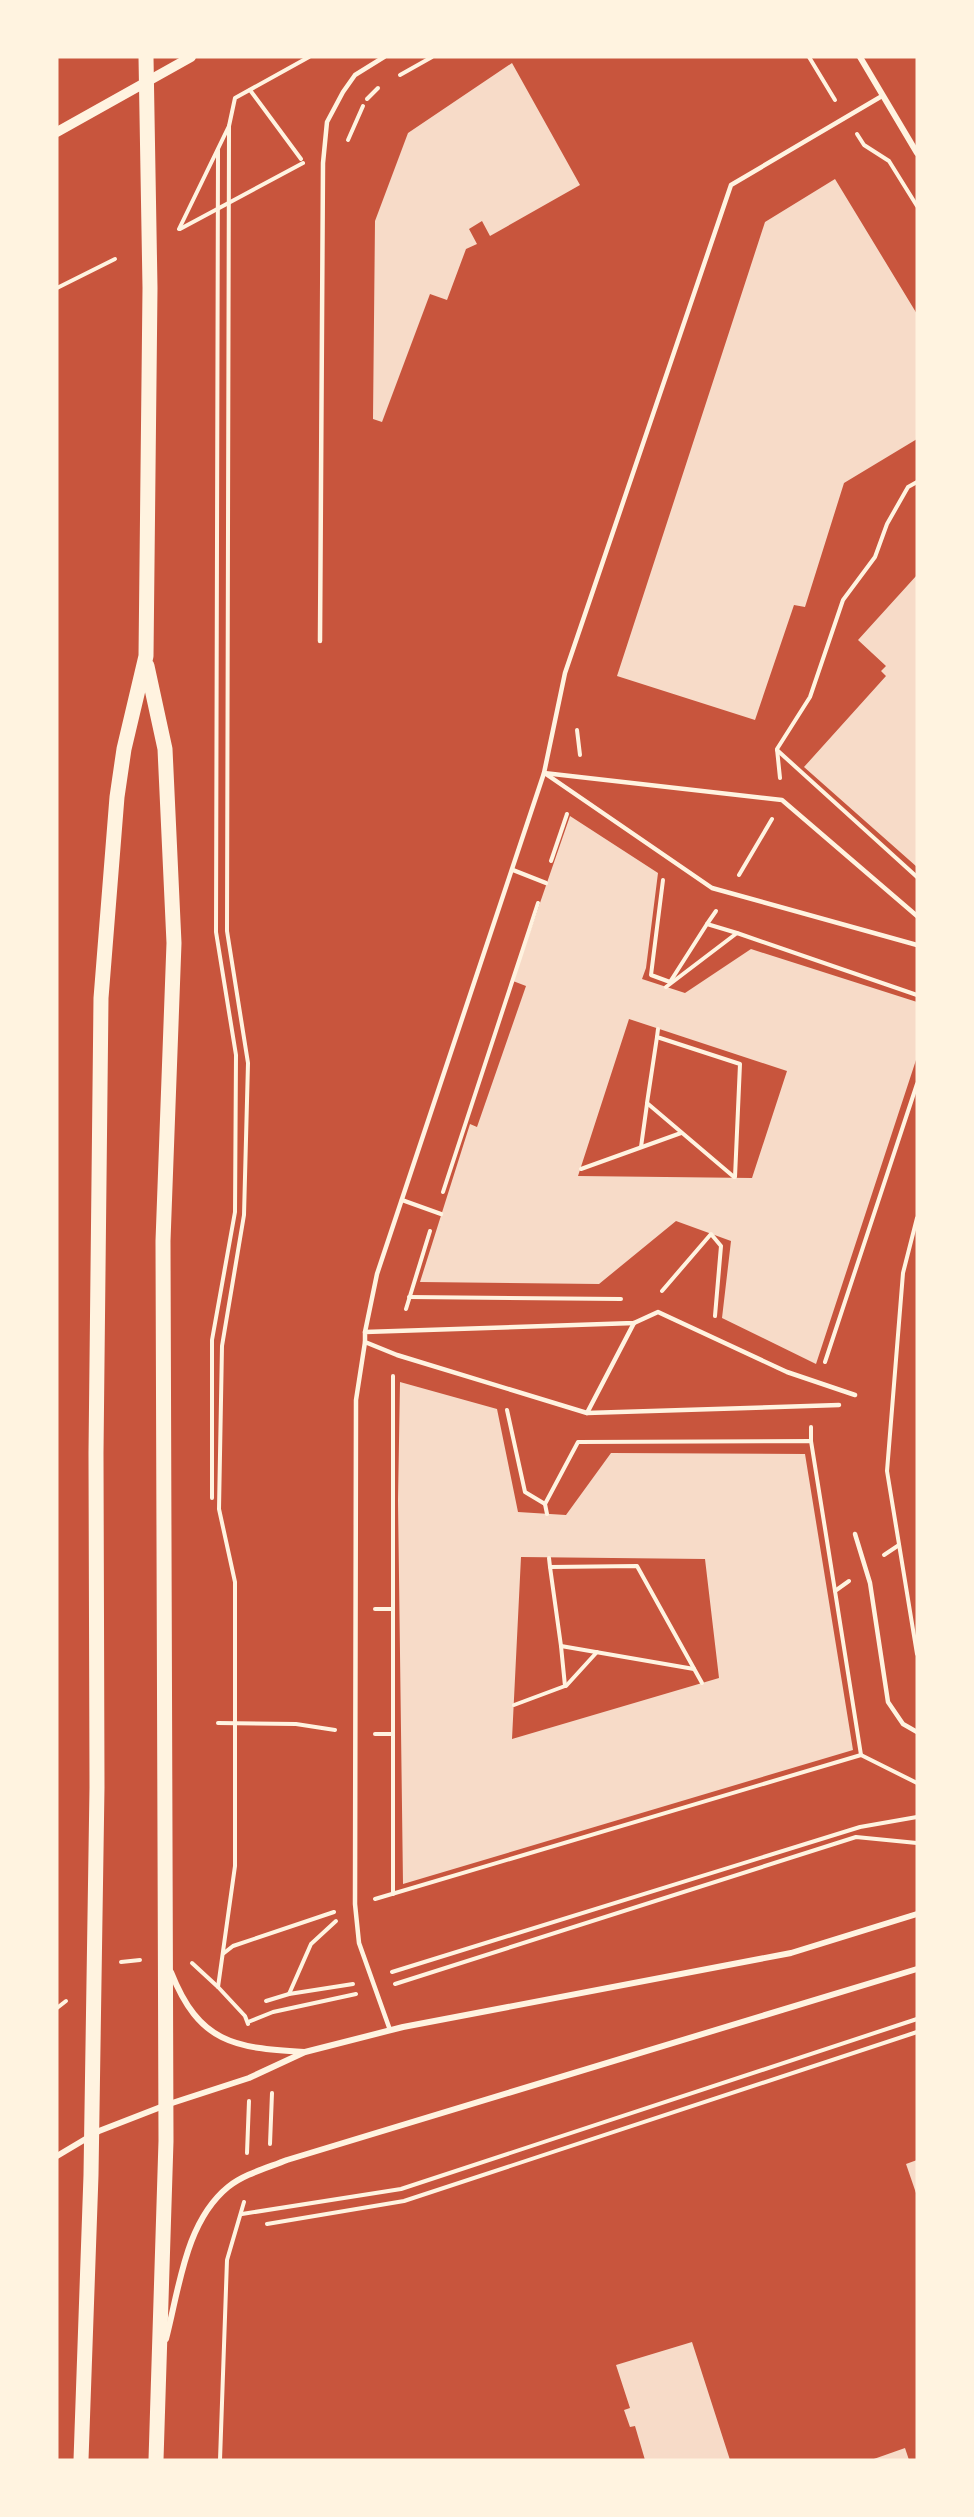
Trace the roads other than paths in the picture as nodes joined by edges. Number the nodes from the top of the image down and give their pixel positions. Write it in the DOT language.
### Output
graph roads {
  1 [pos="146,57"];
  2 [pos="191,57"];
  3 [pos="384,57"];
  4 [pos="860,57"];
  5 [pos="146,84"];
  6 [pos="882,96"];
  7 [pos="57,132"];
  8 [pos="917,153"];
  9 [pos="320,641"];
  10 [pos="146,656"];
  11 [pos="544,773"];
  12 [pos="513,870"];
  13 [pos="545,883"];
  14 [pos="917,916"];
  15 [pos="917,945"];
  16 [pos="402,1200"];
  17 [pos="438,1214"];
  18 [pos="634,1323"];
  19 [pos="365,1332"];
  20 [pos="365,1342"];
  21 [pos="855,1395"];
  22 [pos="839,1405"];
  23 [pos="587,1413"];
  24 [pos="855,1534"];
  25 [pos="917,1732"];
  26 [pos="917,1914"];
  27 [pos="166,1960"];
  28 [pos="917,1969"];
  29 [pos="390,2030"];
  30 [pos="305,2052"];
  31 [pos="166,2105"];
  32 [pos="57,2156"];
  33 [pos="159,2366"];
  34 [pos="81,2460"];
  35 [pos="156,2460"];
  1 -- 5 [label="main road"];
  2 -- 5 [label="street"];
  3 -- 9 [label="lane"];
  4 -- 6 [label="street"];
  5 -- 7 [label="street"];
  5 -- 10 [label="main road"];
  6 -- 8 [label="street"];
  6 -- 11 [label="lane"];
  10 -- 27 [label="main road"];
  10 -- 34 [label="main road"];
  11 -- 12 [label="lane"];
  11 -- 14 [label="lane"];
  11 -- 15 [label="lane"];
  12 -- 13 [label="lane"];
  12 -- 16 [label="lane"];
  16 -- 17 [label="lane"];
  16 -- 19 [label="lane"];
  18 -- 19 [label="lane"];
  18 -- 21 [label="lane"];
  18 -- 23 [label="lane"];
  19 -- 20 [label="lane"];
  20 -- 23 [label="lane"];
  20 -- 29 [label="lane"];
  22 -- 23 [label="lane"];
  24 -- 25 [label="lane"];
  26 -- 29 [label="street"];
  27 -- 30 [label="street"];
  27 -- 31 [label="main road"];
  28 -- 33 [label="street"];
  29 -- 30 [label="street"];
  30 -- 31 [label="street"];
  31 -- 32 [label="street"];
  31 -- 33 [label="main road"];
  33 -- 35 [label="main road"];
}
